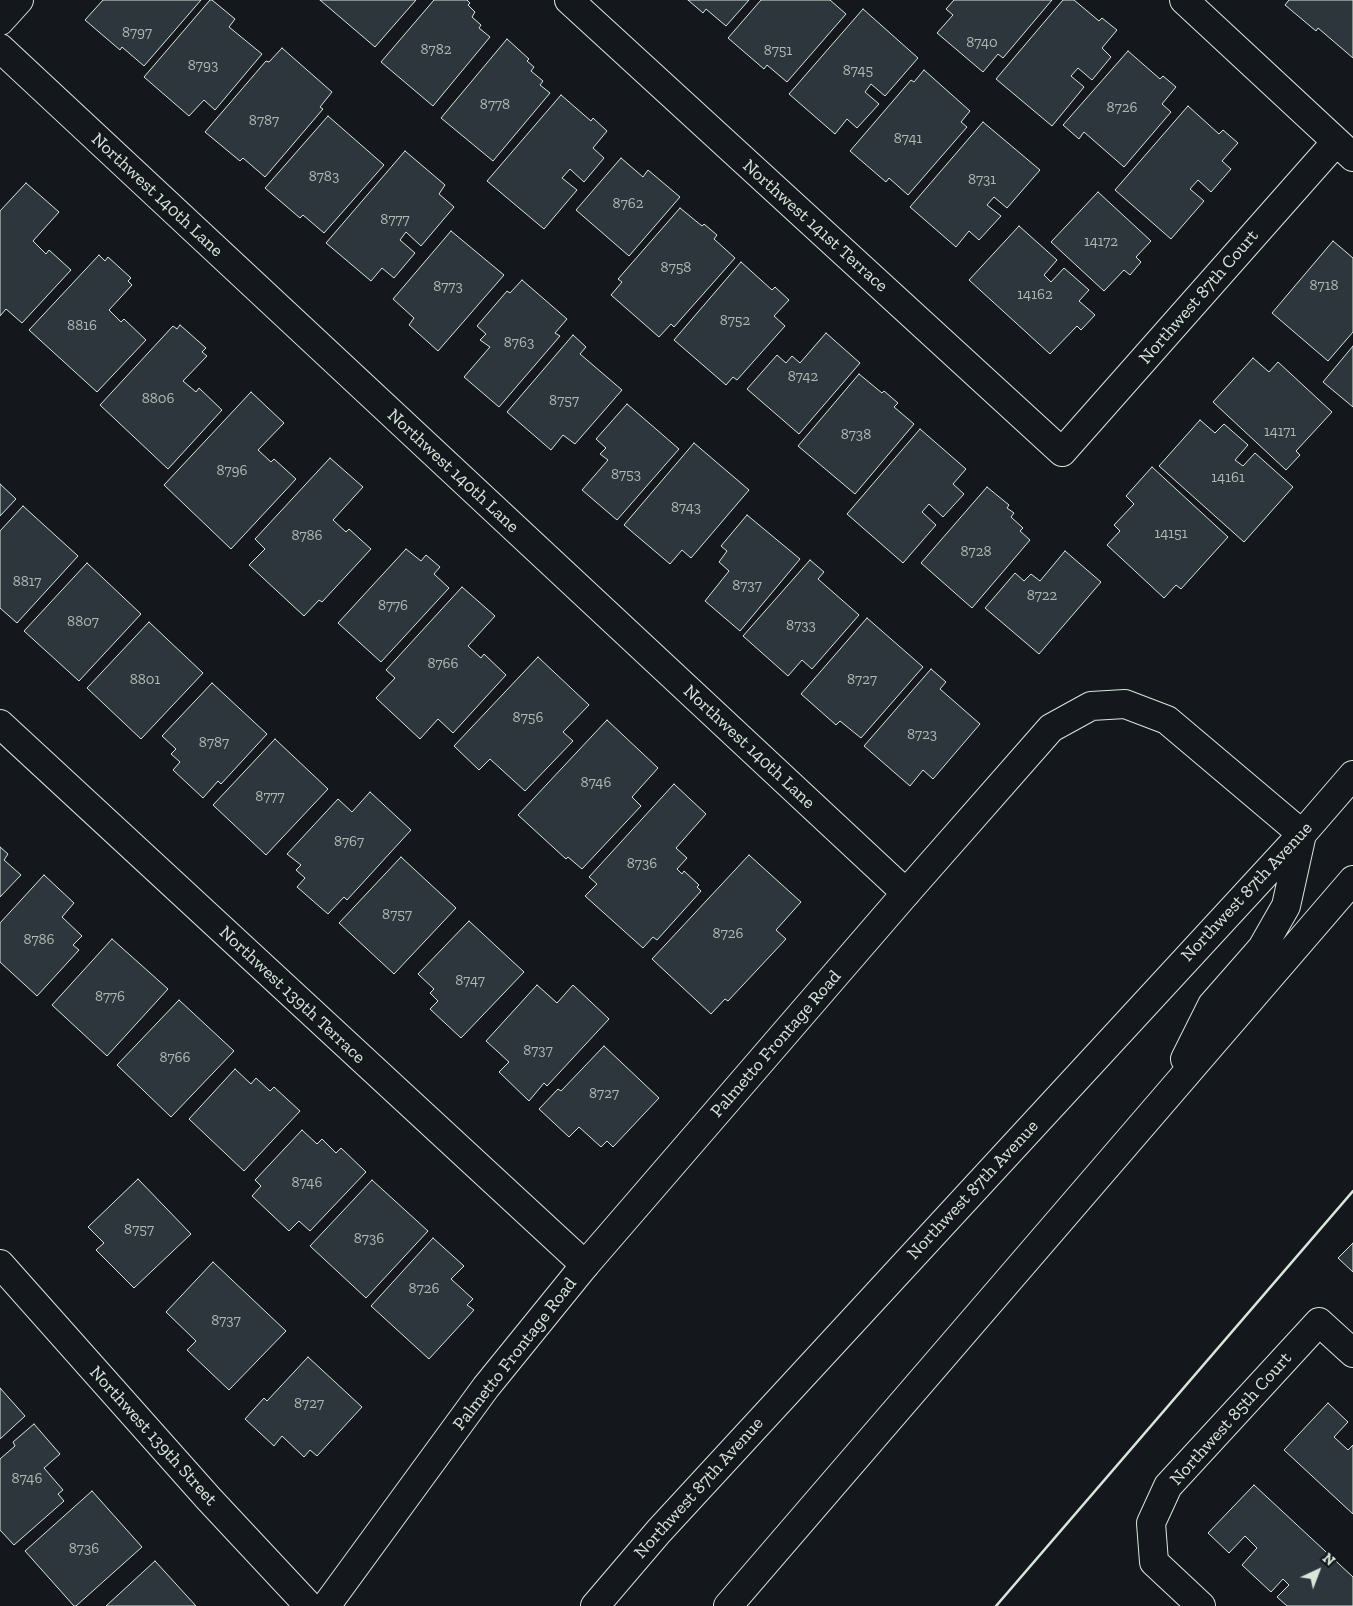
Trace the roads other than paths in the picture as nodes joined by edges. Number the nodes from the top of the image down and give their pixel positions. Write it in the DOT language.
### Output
graph roads {
  1 [pos="19,0"];
  2 [pos="569,0"];
  3 [pos="1184,0"];
  4 [pos="0,22"];
  5 [pos="0,48"];
  6 [pos="1344,149"];
  7 [pos="1062,452"];
  8 [pos="0,724"];
  9 [pos="1353,775"];
  10 [pos="1302,834"];
  11 [pos="1353,880"];
  12 [pos="906,893"];
  13 [pos="1166,1096"];
  14 [pos="0,1264"];
  15 [pos="585,1265"];
  16 [pos="1353,1353"];
  17 [pos="308,1606"];
  18 [pos="326,1606"];
  19 [pos="594,1606"];
  20 [pos="728,1606"];
  21 [pos="1200,1606"];
  1 -- 4 [label="street"];
  2 -- 7 [label="street, Northwest 141st Terrace"];
  3 -- 6 [label="street"];
  5 -- 12 [label="street, Northwest 140th Lane"];
  6 -- 7 [label="street, Northwest 87th Court"];
  8 -- 15 [label="street, Northwest 139th Terrace"];
  9 -- 10 [label="street, Northwest 87th Avenue"];
  10 -- 12 [label="street, Palmetto Frontage Road"];
  10 -- 13 [label="street"];
  10 -- 19 [label="street, Northwest 87th Avenue"];
  11 -- 13 [label="street"];
  12 -- 15 [label="street, Palmetto Frontage Road"];
  13 -- 20 [label="street"];
  14 -- 17 [label="street, Northwest 139th Street"];
  15 -- 18 [label="street, Palmetto Frontage Road"];
  16 -- 21 [label="street, Northwest 85th Court"];
}
